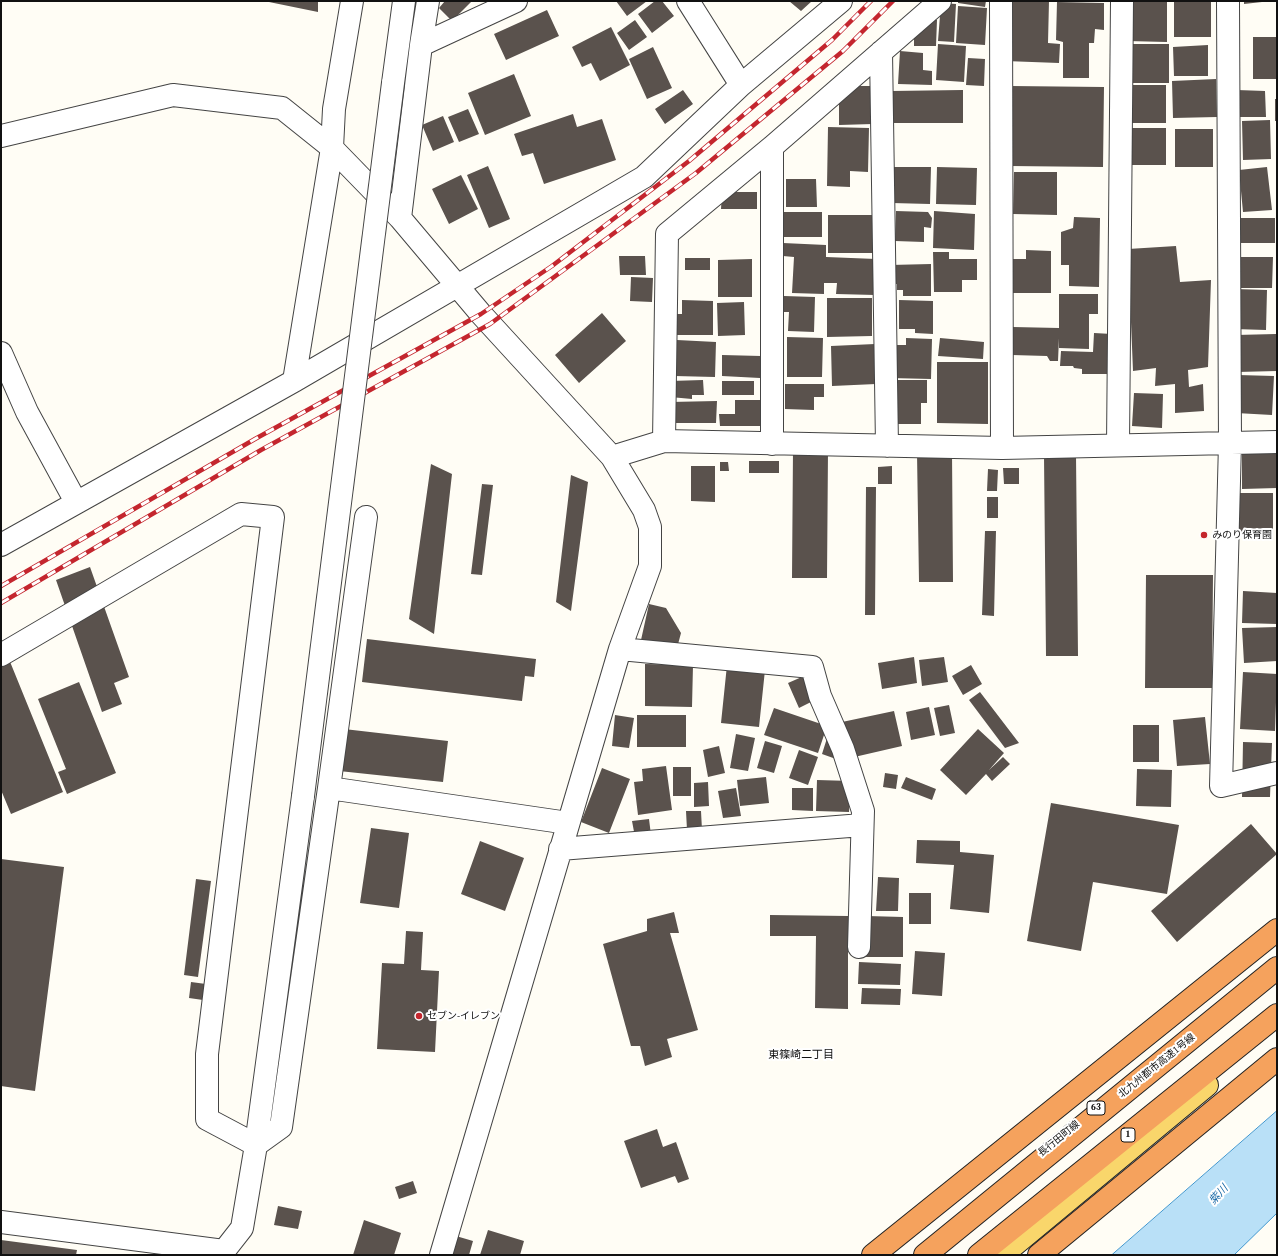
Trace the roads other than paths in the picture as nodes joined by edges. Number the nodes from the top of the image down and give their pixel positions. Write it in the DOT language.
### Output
graph roads {
  1 [pos="352,1"];
  2 [pos="404,1"];
  3 [pos="428,1"];
  4 [pos="516,1"];
  5 [pos="688,1"];
  6 [pos="840,1"];
  7 [pos="940,1"];
  8 [pos="1001,1"];
  9 [pos="1122,1"];
  10 [pos="1228,1"];
  11 [pos="421,46"];
  12 [pos="881,52"];
  13 [pos="741,85"];
  14 [pos="1,136"];
  15 [pos="772,147"];
  16 [pos="332,148"];
  17 [pos="400,218"];
  18 [pos="456,285"];
  19 [pos="1,353"];
  20 [pos="294,382"];
  21 [pos="664,441"];
  22 [pos="1277,442"];
  23 [pos="1230,443"];
  24 [pos="772,444"];
  25 [pos="1118,445"];
  26 [pos="887,446"];
  27 [pos="1002,448"];
  28 [pos="612,457"];
  29 [pos="76,502"];
  30 [pos="366,517"];
  31 [pos="1,545"];
  32 [pos="620,649"];
  33 [pos="1,655"];
  34 [pos="1277,773"];
  35 [pos="329,788"];
  36 [pos="568,823"];
  37 [pos="862,825"];
  38 [pos="560,849"];
  39 [pos="1277,930"];
  40 [pos="859,947"];
  41 [pos="1277,961"];
  42 [pos="1277,968"];
  43 [pos="1277,1015"];
  44 [pos="1277,1027"];
  45 [pos="1277,1059"];
  46 [pos="256,1145"];
  47 [pos="1,1222"];
  48 [pos="223,1253"];
  49 [pos="441,1255"];
  50 [pos="873,1255"];
  51 [pos="914,1255"];
  52 [pos="925,1255"];
  53 [pos="979,1255"];
  54 [pos="1002,1255"];
  55 [pos="1039,1255"];
  1 -- 16 [label="street"];
  2 -- 46 [label="street, bridge"];
  3 -- 11 [label="street"];
  4 -- 11 [label="street"];
  5 -- 13 [label="street"];
  6 -- 13 [label="street"];
  7 -- 12 [label="street"];
  8 -- 27 [label="street"];
  9 -- 25 [label="street"];
  10 -- 23 [label="street"];
  11 -- 17 [label="street"];
  12 -- 15 [label="street"];
  12 -- 26 [label="street"];
  13 -- 18 [label="street"];
  14 -- 16 [label="street"];
  15 -- 21 [label="street"];
  15 -- 24 [label="street"];
  16 -- 17 [label="street"];
  16 -- 20 [label="street"];
  17 -- 18 [label="street"];
  18 -- 20 [label="street"];
  18 -- 28 [label="street"];
  19 -- 29 [label="street"];
  20 -- 29 [label="street"];
  21 -- 24 [label="street"];
  21 -- 28 [label="street"];
  22 -- 23 [label="street"];
  23 -- 25 [label="street"];
  23 -- 34 [label="street"];
  24 -- 26 [label="street"];
  25 -- 27 [label="street"];
  26 -- 27 [label="street"];
  28 -- 32 [label="street"];
  29 -- 31 [label="street"];
  30 -- 35 [label="street"];
  32 -- 36 [label="street"];
  32 -- 37 [label="street"];
  33 -- 46 [label="street"];
  35 -- 36 [label="street"];
  35 -- 46 [label="street"];
  36 -- 38 [label="street"];
  37 -- 38 [label="street"];
  37 -- 40 [label="street"];
  38 -- 49 [label="street"];
  39 -- 50 [label="highway"];
  41 -- 51 [label="main road, 長行田町線 / 63"];
  42 -- 52 [label="highway, 北九州都市高速1号線"];
  43 -- 53 [label="highway, 1"];
  44 -- 54 [label="main road"];
  45 -- 55 [label="highway"];
  46 -- 48 [label="street"];
  47 -- 48 [label="street"];
}
